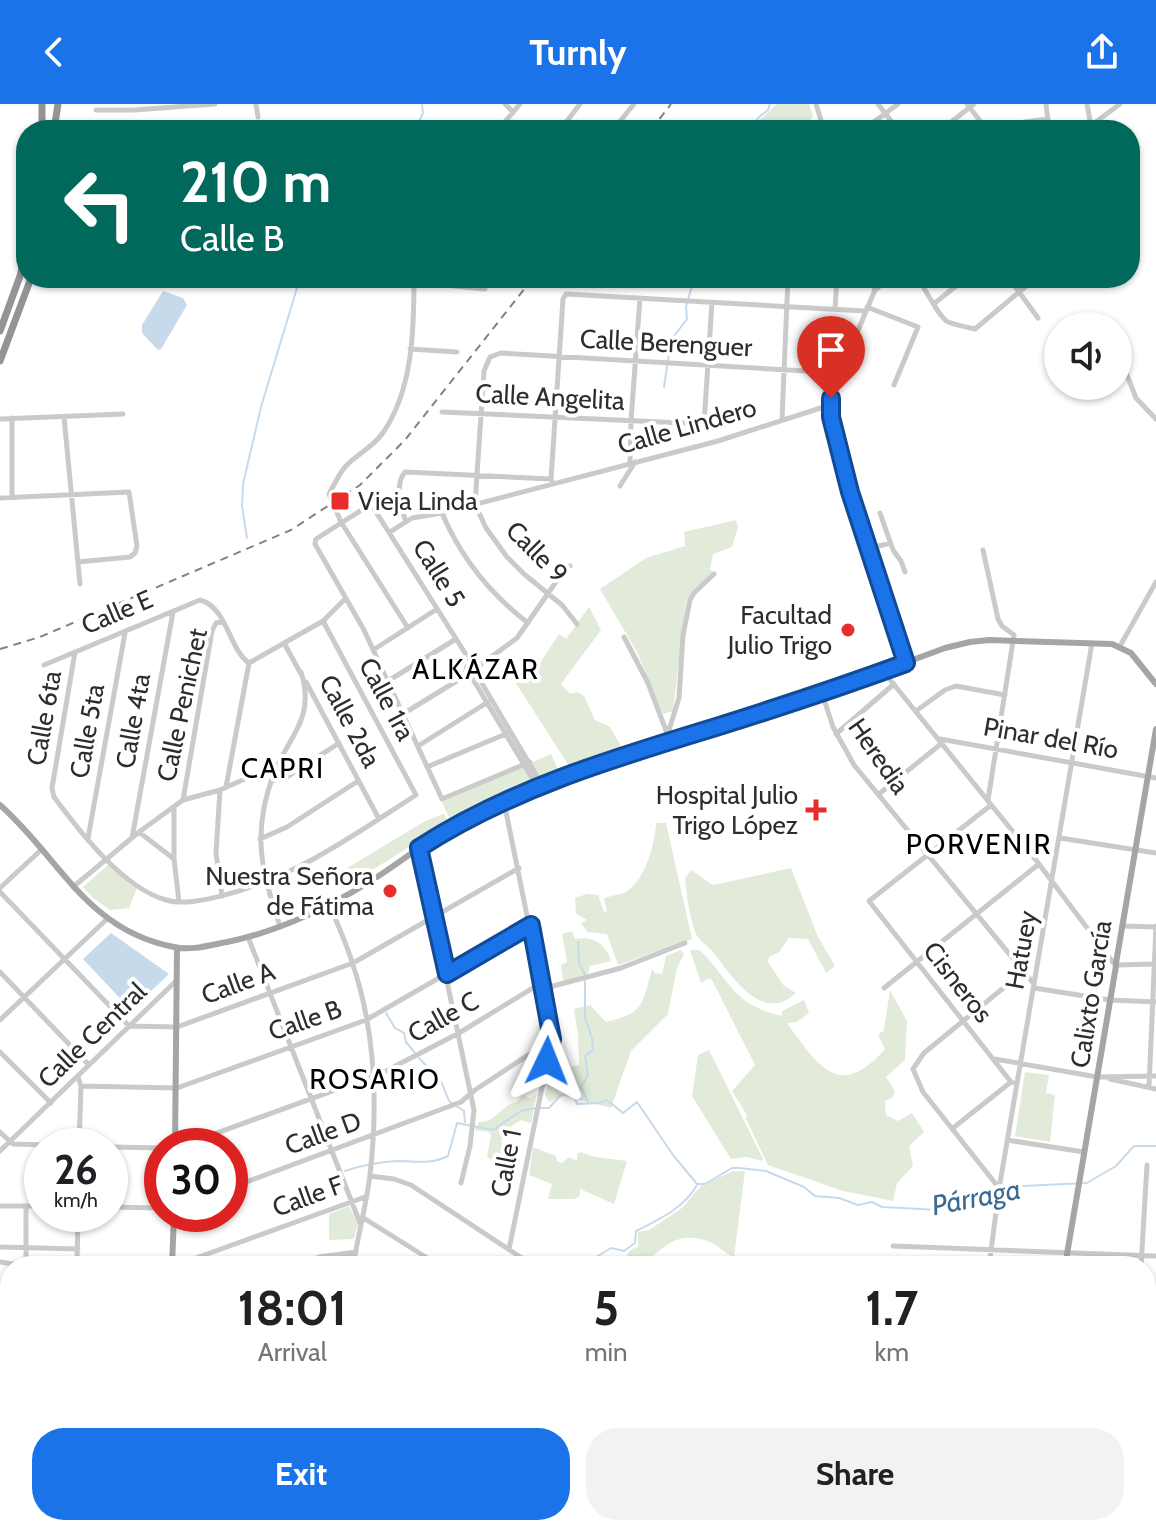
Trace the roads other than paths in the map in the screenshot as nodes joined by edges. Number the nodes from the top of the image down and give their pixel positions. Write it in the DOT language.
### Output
graph roads {
  1 [pos="215,104"];
  2 [pos="256,104"];
  3 [pos="505,104"];
  4 [pos="520,104"];
  5 [pos="580,104"];
  6 [pos="634,104"];
  7 [pos="878,104"];
  8 [pos="898,104"];
  9 [pos="1046,104"];
  10 [pos="1120,104"];
  11 [pos="970,105"];
  12 [pos="184,106"];
  13 [pos="96,110"];
  14 [pos="513,112"];
  15 [pos="885,113"];
  16 [pos="258,117"];
  17 [pos="1048,119"];
  18 [pos="506,120"];
  19 [pos="568,120"];
  20 [pos="621,120"];
  21 [pos="876,120"];
  22 [pos="890,120"];
  23 [pos="953,120"];
  24 [pos="1040,120"];
  25 [pos="1099,120"];
  26 [pos="16,288"];
  27 [pos="27,288"];
  28 [pos="414,288"];
  29 [pos="477,288"];
  30 [pos="788,288"];
  31 [pos="836,288"];
  32 [pos="878,288"];
  33 [pos="925,288"];
  34 [pos="954,288"];
  35 [pos="1017,288"];
  36 [pos="1023,288"];
  37 [pos="485,289"];
  38 [pos="875,290"];
  39 [pos="1019,291"];
  40 [pos="640,298"];
  41 [pos="712,302"];
  42 [pos="935,303"];
  43 [pos="788,306"];
  44 [pos="835,309"];
  45 [pos="866,309"];
  46 [pos="1038,318"];
  47 [pos="0,331"];
  48 [pos="410,349"];
  49 [pos="457,352"];
  50 [pos="559,357"];
  51 [pos="636,360"];
  52 [pos="0,361"];
  53 [pos="709,365"];
  54 [pos="784,369"];
  55 [pos="840,373"];
  56 [pos="894,385"];
  57 [pos="1132,388"];
  58 [pos="830,405"];
  59 [pos="442,412"];
  60 [pos="123,414"];
  61 [pos="480,414"];
  62 [pos="64,417"];
  63 [pos="555,417"];
  64 [pos="12,418"];
  65 [pos="0,419"];
  66 [pos="782,419"];
  67 [pos="1156,419"];
  68 [pos="631,421"];
  69 [pos="633,462"];
  70 [pos="477,475"];
  71 [pos="552,481"];
  72 [pos="620,486"];
  73 [pos="72,494"];
  74 [pos="12,497"];
  75 [pos="0,498"];
  76 [pos="475,504"];
  77 [pos="442,513"];
  78 [pos="880,513"];
  79 [pos="341,522"];
  80 [pos="406,522"];
  81 [pos="390,532"];
  82 [pos="890,543"];
  83 [pos="868,549"];
  84 [pos="983,550"];
  85 [pos="78,562"];
  86 [pos="567,568"];
  87 [pos="905,572"];
  88 [pos="714,574"];
  89 [pos="1156,582"];
  90 [pos="80,584"];
  91 [pos="548,594"];
  92 [pos="346,598"];
  93 [pos="437,609"];
  94 [pos="173,611"];
  95 [pos="223,621"];
  96 [pos="323,621"];
  97 [pos="528,623"];
  98 [pos="577,624"];
  99 [pos="408,628"];
  100 [pos="125,632"];
  101 [pos="624,637"];
  102 [pos="456,639"];
  103 [pos="1014,640"];
  104 [pos="1093,642"];
  105 [pos="284,643"];
  106 [pos="1120,646"];
  107 [pos="373,650"];
  108 [pos="75,652"];
  109 [pos="249,663"];
  110 [pos="906,663"];
  111 [pos="44,665"];
  112 [pos="475,665"];
  113 [pos="883,671"];
  114 [pos="301,672"];
  115 [pos="472,675"];
  116 [pos="388,681"];
  117 [pos="894,684"];
  118 [pos="1156,684"];
  119 [pos="822,693"];
  120 [pos="1005,695"];
  121 [pos="490,701"];
  122 [pos="916,711"];
  123 [pos="403,714"];
  124 [pos="660,717"];
  125 [pos="674,717"];
  126 [pos="1156,729"];
  127 [pos="510,733"];
  128 [pos="836,734"];
  129 [pos="669,737"];
  130 [pos="940,741"];
  131 [pos="339,743"];
  132 [pos="418,746"];
  133 [pos="996,748"];
  134 [pos="1074,762"];
  135 [pos="527,763"];
  136 [pos="427,767"];
  137 [pos="275,771"];
  138 [pos="1153,777"];
  139 [pos="271,781"];
  140 [pos="358,781"];
  141 [pos="540,787"];
  142 [pos="223,788"];
  143 [pos="879,794"];
  144 [pos="183,800"];
  145 [pos="504,802"];
  146 [pos="989,803"];
  147 [pos="0,805"];
  148 [pos="174,806"];
  149 [pos="379,819"];
  150 [pos="139,832"];
  151 [pos="88,838"];
  152 [pos="132,838"];
  153 [pos="1060,838"];
  154 [pos="260,839"];
  155 [pos="419,848"];
  156 [pos="41,850"];
  157 [pos="1135,850"];
  158 [pos="1156,853"];
  159 [pos="928,854"];
  160 [pos="106,858"];
  161 [pos="174,859"];
  162 [pos="1039,864"];
  163 [pos="519,868"];
  164 [pos="1053,882"];
  165 [pos="265,884"];
  166 [pos="73,888"];
  167 [pos="0,890"];
  168 [pos="222,896"];
  169 [pos="179,902"];
  170 [pos="330,905"];
  171 [pos="976,912"];
  172 [pos="435,917"];
  173 [pos="107,919"];
  174 [pos="531,925"];
  175 [pos="280,926"];
  176 [pos="1122,926"];
  177 [pos="1156,927"];
  178 [pos="248,937"];
  179 [pos="685,943"];
  180 [pos="177,948"];
  181 [pos="64,959"];
  182 [pos="916,961"];
  183 [pos="353,963"];
  184 [pos="1116,964"];
  185 [pos="1155,964"];
  186 [pos="0,972"];
  187 [pos="1023,972"];
  188 [pos="447,974"];
  189 [pos="177,980"];
  190 [pos="542,986"];
  191 [pos="1035,986"];
  192 [pos="884,988"];
  193 [pos="269,993"];
  194 [pos="24,997"];
  195 [pos="1110,1000"];
  196 [pos="1154,1002"];
  197 [pos="0,1020"];
  198 [pos="366,1020"];
  199 [pos="963,1021"];
  200 [pos="129,1026"];
  201 [pos="177,1027"];
  202 [pos="459,1033"];
  203 [pos="552,1039"];
  204 [pos="289,1046"];
  205 [pos="0,1052"];
  206 [pos="993,1059"];
  207 [pos="1021,1064"];
  208 [pos="89,1065"];
  209 [pos="1153,1076"];
  210 [pos="78,1077"];
  211 [pos="373,1077"];
  212 [pos="1097,1077"];
  213 [pos="1014,1083"];
  214 [pos="81,1086"];
  215 [pos="177,1088"];
  216 [pos="1153,1088"];
  217 [pos="471,1093"];
  218 [pos="310,1098"];
  219 [pos="51,1103"];
  220 [pos="81,1128"];
  221 [pos="178,1128"];
  222 [pos="228,1128"];
  223 [pos="953,1128"];
  224 [pos="0,1132"];
  225 [pos="373,1136"];
  226 [pos="1007,1140"];
  227 [pos="9,1142"];
  228 [pos="24,1145"];
  229 [pos="0,1151"];
  230 [pos="332,1152"];
  231 [pos="1084,1152"];
  232 [pos="1147,1165"];
  233 [pos="370,1176"];
  234 [pos="248,1182"];
  235 [pos="461,1183"];
  236 [pos="999,1189"];
  237 [pos="366,1197"];
  238 [pos="351,1202"];
  239 [pos="0,1206"];
  240 [pos="24,1206"];
  241 [pos="362,1217"];
  242 [pos="361,1225"];
  243 [pos="25,1232"];
  244 [pos="78,1232"];
  245 [pos="174,1232"];
  246 [pos="893,1246"];
  247 [pos="0,1247"];
  248 [pos="24,1247"];
  249 [pos="990,1248"];
  250 [pos="78,1249"];
  251 [pos="509,1249"];
  252 [pos="356,1252"];
  253 [pos="1065,1252"];
  254 [pos="1142,1255"];
  255 [pos="25,1256"];
  256 [pos="78,1256"];
  257 [pos="173,1256"];
  258 [pos="201,1256"];
  259 [pos="326,1256"];
  260 [pos="355,1256"];
  261 [pos="424,1256"];
  262 [pos="519,1256"];
  263 [pos="990,1256"];
  264 [pos="1065,1256"];
  265 [pos="1156,1256"];
  1 -- 12 [label="street"];
  2 -- 16 [label="street"];
  3 -- 14 [label="street"];
  4 -- 14 [label="street"];
  5 -- 19 [label="street"];
  6 -- 20 [label="street"];
  7 -- 15 [label="street"];
  8 -- 15 [label="street"];
  9 -- 17 [label="street"];
  10 -- 25 [label="street"];
  11 -- 23 [label="street"];
  12 -- 13 [label="street"];
  14 -- 18 [label="street"];
  15 -- 21 [label="street"];
  15 -- 22 [label="street"];
  17 -- 24 [label="street"];
  26 -- 47 [label="highway"];
  27 -- 52 [label="highway"];
  28 -- 48 [label="street"];
  29 -- 37 [label="street"];
  30 -- 43 [label="street"];
  31 -- 44 [label="street"];
  32 -- 38 [label="street"];
  33 -- 42 [label="street"];
  34 -- 42 [label="street"];
  35 -- 39 [label="street"];
  36 -- 39 [label="street"];
  38 -- 45 [label="street"];
  39 -- 42 [label="street"];
  39 -- 46 [label="street"];
  40 -- 41 [label="street"];
  40 -- 50 [label="street"];
  40 -- 51 [label="street"];
  41 -- 43 [label="street"];
  41 -- 53 [label="street"];
  43 -- 44 [label="street"];
  43 -- 54 [label="street"];
  44 -- 45 [label="street"];
  45 -- 55 [label="street"];
  45 -- 56 [label="street"];
  48 -- 49 [label="street"];
  48 -- 79 [label="street"];
  50 -- 51 [label="street, Calle Berenguer"];
  50 -- 61 [label="street, Calle Berenguer"];
  50 -- 63 [label="street"];
  51 -- 53 [label="street, Calle Berenguer"];
  51 -- 68 [label="street"];
  53 -- 54 [label="street, Calle Berenguer"];
  53 -- 68 [label="street, Calle Angelita"];
  54 -- 55 [label="street, Calle Berenguer"];
  54 -- 66 [label="street"];
  55 -- 58 [label="street"];
  57 -- 67 [label="street"];
  58 -- 66 [label="street, Calle Lindero"];
  58 -- 83 [label="street"];
  59 -- 61 [label="street, Calle Angelita"];
  60 -- 62 [label="street"];
  61 -- 63 [label="street, Calle Angelita"];
  61 -- 70 [label="street"];
  62 -- 64 [label="street"];
  62 -- 73 [label="street"];
  63 -- 68 [label="street, Calle Angelita"];
  63 -- 71 [label="street"];
  64 -- 65 [label="street"];
  64 -- 74 [label="street"];
  66 -- 69 [label="street, Calle Lindero"];
  68 -- 69 [label="street"];
  69 -- 71 [label="street, Calle Lindero"];
  69 -- 72 [label="street"];
  70 -- 71 [label="street"];
  70 -- 76 [label="street"];
  70 -- 80 [label="street"];
  71 -- 76 [label="street, Calle Lindero"];
  73 -- 74 [label="street"];
  73 -- 85 [label="street"];
  73 -- 85 [label="street"];
  74 -- 75 [label="street"];
  76 -- 77 [label="street, Calle Lindero"];
  76 -- 91 [label="street, Calle 9"];
  77 -- 80 [label="street, Calle Lindero"];
  77 -- 97 [label="street"];
  78 -- 82 [label="street"];
  79 -- 81 [label="street, Calle 5"];
  79 -- 92 [label="street"];
  79 -- 99 [label="street"];
  80 -- 81 [label="street, Calle Lindero"];
  81 -- 93 [label="street, Calle 5"];
  82 -- 83 [label="street"];
  82 -- 87 [label="street"];
  83 -- 110 [label="street"];
  84 -- 103 [label="street"];
  85 -- 90 [label="street"];
  86 -- 91 [label="street"];
  88 -- 125 [label="street"];
  89 -- 106 [label="street"];
  91 -- 97 [label="street"];
  91 -- 98 [label="street, Calle 9"];
  92 -- 96 [label="street"];
  92 -- 107 [label="street"];
  93 -- 99 [label="street"];
  93 -- 102 [label="street, Calle 5"];
  94 -- 95 [label="street, Calle E"];
  94 -- 100 [label="street, Calle E"];
  94 -- 152 [label="street, Calle 4ta"];
  95 -- 109 [label="street"];
  95 -- 144 [label="street, Calle Penichet"];
  96 -- 105 [label="street"];
  96 -- 149 [label="street, Calle 1ra"];
  97 -- 112 [label="street"];
  99 -- 107 [label="street"];
  100 -- 108 [label="street, Calle E"];
  100 -- 151 [label="street, Calle 5ta"];
  101 -- 124 [label="street"];
  102 -- 112 [label="street, Calle 5"];
  102 -- 116 [label="street"];
  103 -- 104 [label="main road"];
  103 -- 110 [label="main road"];
  103 -- 120 [label="street"];
  104 -- 106 [label="main road"];
  104 -- 134 [label="street, Hatuey"];
  105 -- 109 [label="street"];
  105 -- 114 [label="street, Calle 2da"];
  106 -- 118 [label="main road"];
  107 -- 116 [label="street"];
  108 -- 111 [label="street, Calle E"];
  108 -- 151 [label="street, Calle 6ta"];
  109 -- 142 [label="street"];
  110 -- 113 [label="main road"];
  112 -- 115 [label="street"];
  112 -- 115 [label="street"];
  113 -- 117 [label="street"];
  113 -- 119 [label="main road"];
  114 -- 131 [label="street, Calle 2da"];
  114 -- 137 [label="street"];
  115 -- 121 [label="street"];
  115 -- 123 [label="street"];
  116 -- 123 [label="street"];
  117 -- 122 [label="street"];
  117 -- 128 [label="street"];
  119 -- 128 [label="street, Heredia"];
  119 -- 129 [label="main road"];
  120 -- 122 [label="street"];
  120 -- 133 [label="street"];
  121 -- 127 [label="street"];
  121 -- 132 [label="street"];
  122 -- 130 [label="street"];
  123 -- 132 [label="street"];
  124 -- 125 [label="street"];
  124 -- 129 [label="street"];
  125 -- 129 [label="street"];
  126 -- 138 [label="main road, Calixto García"];
  127 -- 135 [label="street"];
  127 -- 136 [label="street"];
  128 -- 143 [label="street, Heredia"];
  129 -- 141 [label="main road"];
  130 -- 133 [label="street, Pinar del Río"];
  130 -- 143 [label="street"];
  130 -- 146 [label="street"];
  131 -- 139 [label="street"];
  131 -- 140 [label="street, Calle 2da"];
  132 -- 136 [label="street"];
  133 -- 134 [label="street, Pinar del Río"];
  133 -- 146 [label="street"];
  134 -- 138 [label="street, Pinar del Río"];
  134 -- 153 [label="street, Hatuey"];
  135 -- 136 [label="street"];
  135 -- 141 [label="street"];
  137 -- 139 [label="street"];
  137 -- 142 [label="street"];
  138 -- 157 [label="main road, Calixto García"];
  139 -- 154 [label="street"];
  140 -- 149 [label="street, Calle 2da"];
  140 -- 154 [label="street"];
  141 -- 145 [label="main road"];
  142 -- 144 [label="street"];
  142 -- 168 [label="street"];
  143 -- 159 [label="street, Heredia"];
  144 -- 148 [label="street"];
  145 -- 155 [label="main road"];
  145 -- 163 [label="street, Calle 1"];
  146 -- 159 [label="street"];
  146 -- 162 [label="street"];
  147 -- 156 [label="main road"];
  148 -- 150 [label="street"];
  148 -- 161 [label="street, Calle Penichet"];
  149 -- 165 [label="street"];
  150 -- 152 [label="street"];
  150 -- 161 [label="street"];
  151 -- 160 [label="street"];
  152 -- 160 [label="street"];
  153 -- 157 [label="street"];
  153 -- 164 [label="street, Hatuey"];
  154 -- 165 [label="street"];
  155 -- 170 [label="main road"];
  155 -- 172 [label="street"];
  156 -- 166 [label="main road"];
  156 -- 167 [label="street"];
  157 -- 158 [label="street"];
  157 -- 176 [label="main road, Calixto García"];
  159 -- 171 [label="street, Heredia"];
  159 -- 182 [label="street, Cisneros"];
  160 -- 166 [label="street"];
  160 -- 169 [label="street"];
  161 -- 169 [label="street, Calle Penichet"];
  162 -- 164 [label="street"];
  162 -- 171 [label="street"];
  163 -- 172 [label="street, Calle A"];
  163 -- 174 [label="street, Calle 1"];
  164 -- 184 [label="street"];
  164 -- 191 [label="street, Hatuey"];
  165 -- 168 [label="street"];
  165 -- 175 [label="street"];
  166 -- 173 [label="main road"];
  167 -- 181 [label="street"];
  168 -- 169 [label="street"];
  170 -- 175 [label="main road"];
  170 -- 183 [label="street"];
  171 -- 182 [label="street"];
  171 -- 187 [label="street, Heredia"];
  172 -- 183 [label="street, Calle A"];
  172 -- 188 [label="street"];
  173 -- 180 [label="main road"];
  173 -- 181 [label="street"];
  174 -- 188 [label="street, Calle B"];
  174 -- 190 [label="street, Calle 1"];
  175 -- 178 [label="main road"];
  176 -- 177 [label="street"];
  176 -- 184 [label="main road, Calixto García"];
  177 -- 185 [label="street"];
  178 -- 180 [label="main road"];
  178 -- 193 [label="street"];
  179 -- 190 [label="street, Calle C"];
  180 -- 189 [label="main road"];
  181 -- 194 [label="street"];
  181 -- 200 [label="street"];
  182 -- 192 [label="street"];
  182 -- 199 [label="street, Cisneros"];
  183 -- 193 [label="street, Calle A"];
  183 -- 198 [label="street"];
  184 -- 185 [label="street"];
  184 -- 195 [label="main road, Calixto García"];
  185 -- 196 [label="street"];
  186 -- 194 [label="street"];
  187 -- 191 [label="street, Heredia"];
  187 -- 199 [label="street"];
  188 -- 198 [label="street, Calle B"];
  188 -- 202 [label="street"];
  189 -- 200 [label="street, Calle Central"];
  189 -- 201 [label="main road"];
  190 -- 202 [label="street, Calle C"];
  190 -- 203 [label="street, Calle 1"];
  191 -- 195 [label="street"];
  191 -- 207 [label="street, Hatuey"];
  193 -- 201 [label="street, Calle A"];
  193 -- 204 [label="street"];
  194 -- 197 [label="street"];
  194 -- 208 [label="street"];
  195 -- 196 [label="street"];
  195 -- 212 [label="main road, Calixto García"];
  196 -- 209 [label="street"];
  198 -- 204 [label="street, Calle B"];
  198 -- 211 [label="street"];
  199 -- 206 [label="street, Cisneros"];
  199 -- 223 [label="street"];
  200 -- 201 [label="street, Calle A"];
  200 -- 208 [label="street, Calle Central"];
  201 -- 215 [label="main road"];
  202 -- 211 [label="street, Calle C"];
  202 -- 217 [label="street"];
  203 -- 217 [label="street, Calle D"];
  203 -- 251 [label="street, Calle 1"];
  204 -- 215 [label="street, Calle B"];
  204 -- 218 [label="street"];
  205 -- 219 [label="street"];
  206 -- 207 [label="street"];
  206 -- 213 [label="street, Cisneros"];
  207 -- 212 [label="street"];
  207 -- 213 [label="street, Hatuey"];
  208 -- 210 [label="street, Calle Central"];
  209 -- 212 [label="street"];
  209 -- 216 [label="street"];
  210 -- 214 [label="street"];
  210 -- 219 [label="street, Calle Central"];
  211 -- 218 [label="street, Calle C"];
  211 -- 225 [label="street"];
  212 -- 216 [label="street"];
  212 -- 231 [label="main road, Calixto García"];
  213 -- 223 [label="street"];
  213 -- 226 [label="street, Hatuey"];
  214 -- 215 [label="street, Calle B"];
  214 -- 220 [label="street"];
  215 -- 221 [label="main road"];
  217 -- 225 [label="street, Calle D"];
  217 -- 235 [label="street"];
  218 -- 222 [label="street, Calle C"];
  218 -- 230 [label="street"];
  219 -- 227 [label="street, Calle Central"];
  223 -- 236 [label="street"];
  224 -- 227 [label="street"];
  225 -- 230 [label="street, Calle D"];
  225 -- 233 [label="street"];
  226 -- 231 [label="street"];
  226 -- 236 [label="street, Hatuey"];
  227 -- 228 [label="street"];
  227 -- 229 [label="street, Calle Central"];
  230 -- 234 [label="street, Calle D"];
  230 -- 238 [label="street"];
  231 -- 253 [label="main road, Calixto García"];
  232 -- 254 [label="street"];
  233 -- 237 [label="street"];
  233 -- 251 [label="street, Calle F"];
  236 -- 249 [label="street, Hatuey"];
  237 -- 238 [label="street, Calle F"];
  237 -- 241 [label="street"];
  238 -- 242 [label="street"];
  238 -- 258 [label="street, Calle F"];
  239 -- 240 [label="street"];
  241 -- 242 [label="street"];
  241 -- 261 [label="street"];
  242 -- 252 [label="street"];
  243 -- 248 [label="street"];
  244 -- 250 [label="street"];
  245 -- 257 [label="main road"];
  246 -- 249 [label="street"];
  247 -- 248 [label="street"];
  248 -- 250 [label="street"];
  248 -- 255 [label="street"];
  249 -- 253 [label="street"];
  249 -- 263 [label="street, Hatuey"];
  250 -- 256 [label="street"];
  251 -- 262 [label="street, Calle F"];
  252 -- 259 [label="street"];
  252 -- 260 [label="street"];
  253 -- 254 [label="street"];
  253 -- 264 [label="main road, Calixto García"];
  254 -- 265 [label="street"];
}
